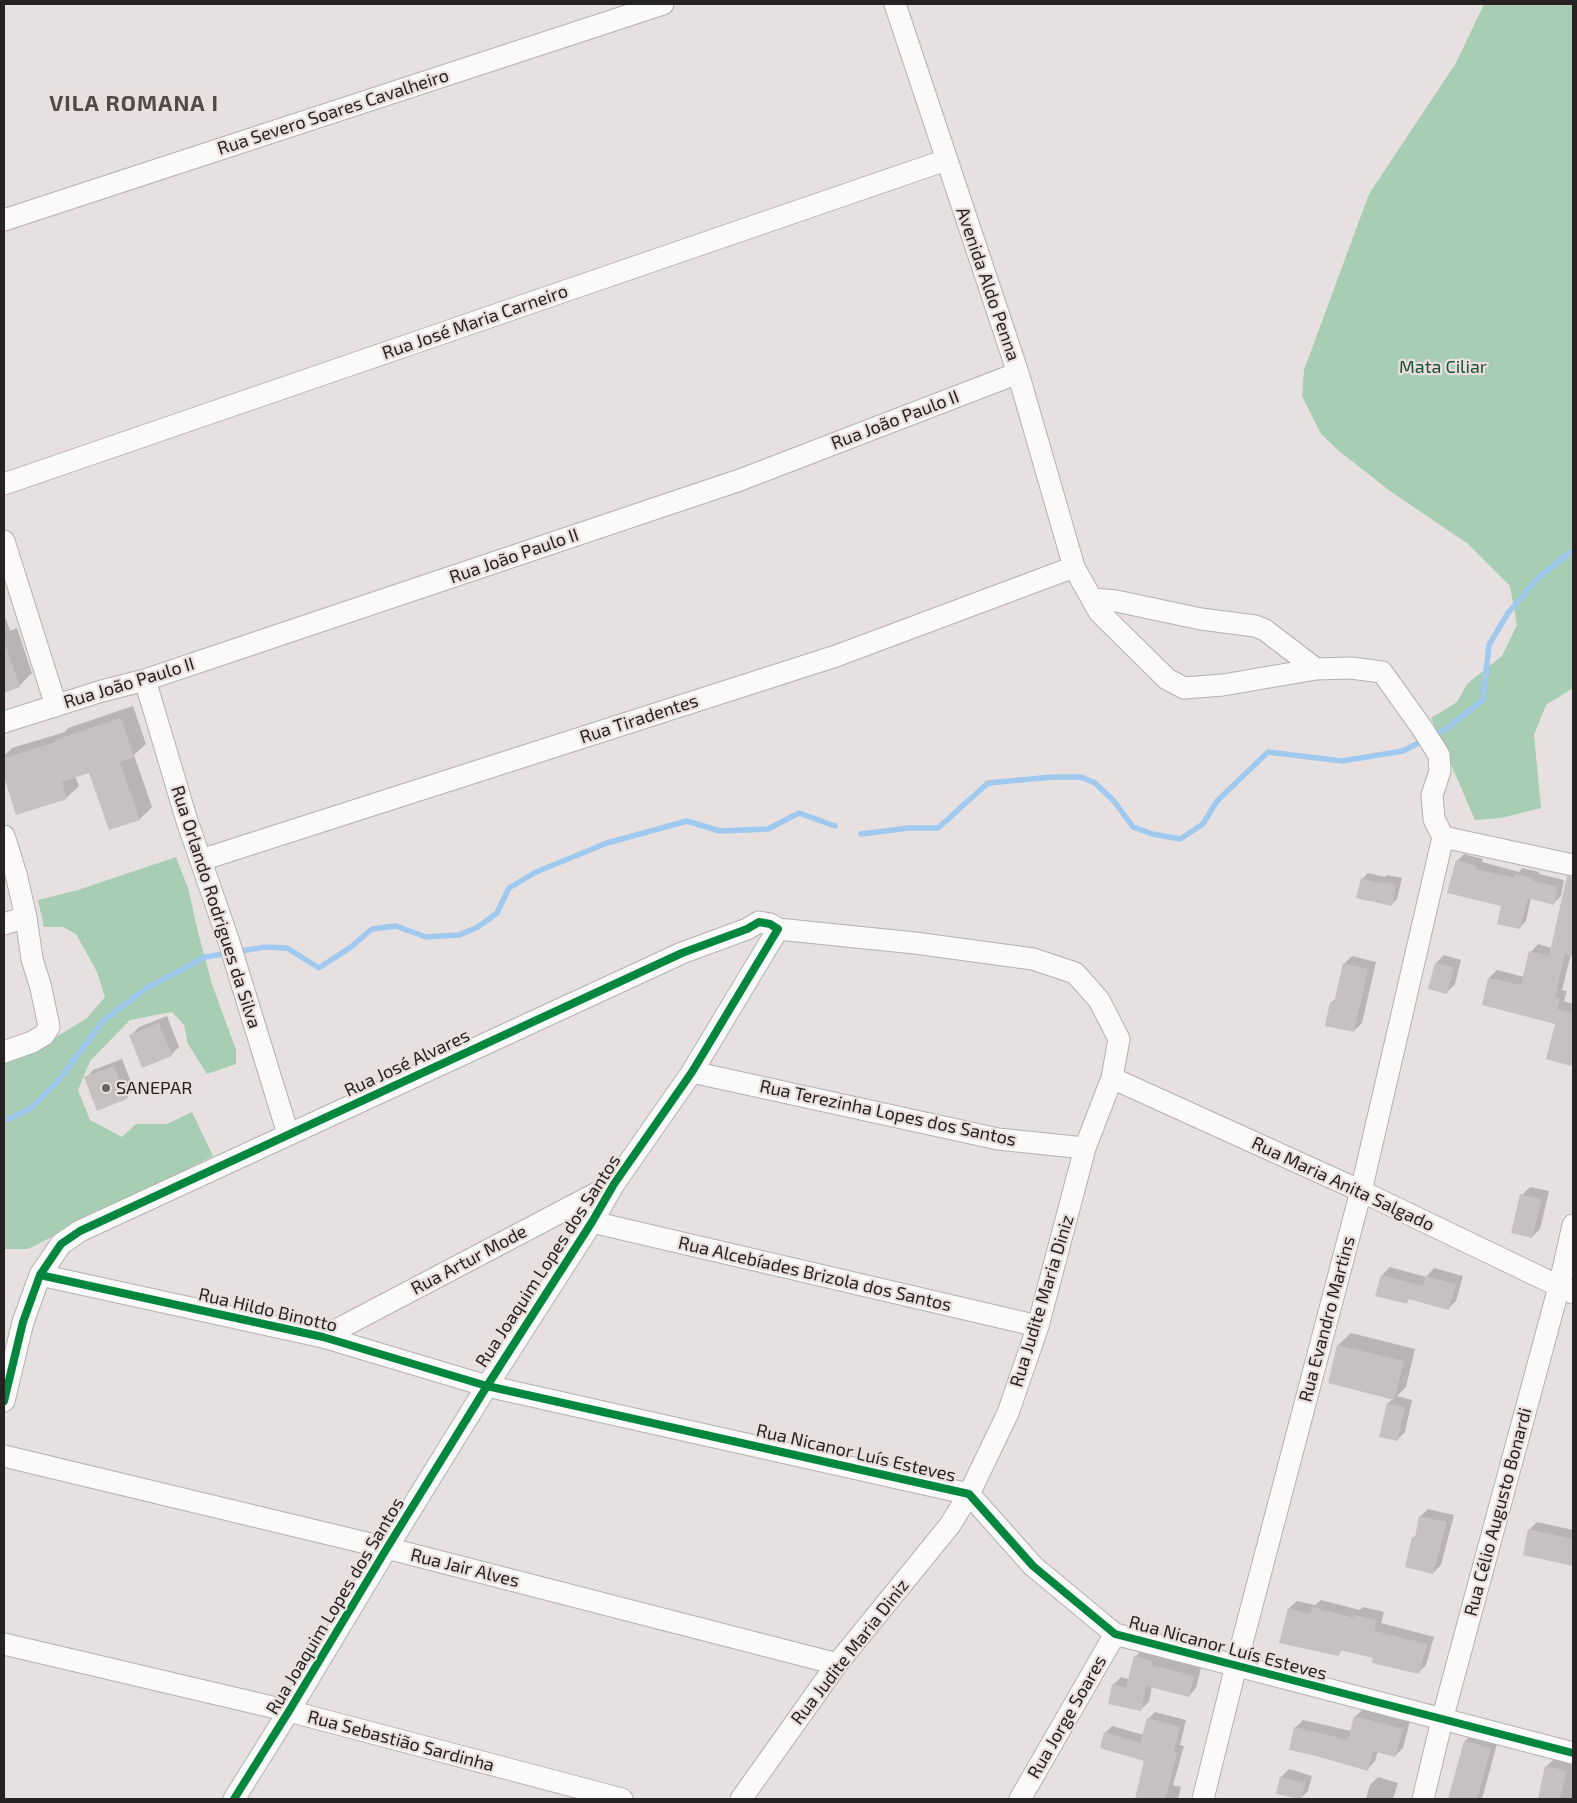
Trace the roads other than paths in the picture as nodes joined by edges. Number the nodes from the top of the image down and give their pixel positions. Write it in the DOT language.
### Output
graph roads {
  1 [pos="663,4"];
  2 [pos="895,4"];
  3 [pos="946,160"];
  4 [pos="4,220"];
  5 [pos="1018,373"];
  6 [pos="4,484"];
  7 [pos="4,541"];
  8 [pos="1074,567"];
  9 [pos="1092,599"];
  10 [pos="1316,669"];
  11 [pos="145,680"];
  12 [pos="56,706"];
  13 [pos="4,722"];
  14 [pos="4,836"];
  15 [pos="1442,838"];
  16 [pos="200,860"];
  17 [pos="1573,865"];
  18 [pos="26,917"];
  19 [pos="4,924"];
  20 [pos="774,927"];
  21 [pos="1099,1000"];
  22 [pos="4,1052"];
  23 [pos="692,1072"];
  24 [pos="1112,1078"];
  25 [pos="288,1134"];
  26 [pos="1085,1148"];
  27 [pos="614,1184"];
  28 [pos="1361,1191"];
  29 [pos="592,1222"];
  30 [pos="1573,1225"];
  31 [pos="40,1274"];
  32 [pos="1566,1290"];
  33 [pos="1038,1326"];
  34 [pos="323,1337"];
  35 [pos="487,1386"];
  36 [pos="4,1400"];
  37 [pos="4,1456"];
  38 [pos="969,1494"];
  39 [pos="387,1548"];
  40 [pos="1115,1634"];
  41 [pos="4,1644"];
  42 [pos="838,1664"];
  43 [pos="1236,1666"];
  44 [pos="289,1712"];
  45 [pos="1442,1720"];
  46 [pos="1573,1753"];
  47 [pos="234,1799"];
  48 [pos="622,1799"];
  49 [pos="741,1799"];
  50 [pos="1020,1799"];
  51 [pos="1203,1799"];
  52 [pos="1423,1799"];
  1 -- 4 [label="street, Rua Severo Soares Cavalheiro"];
  2 -- 3 [label="street, Avenida Aldo Penna"];
  3 -- 5 [label="street, Avenida Aldo Penna"];
  3 -- 6 [label="street, Rua José Maria Carneiro"];
  5 -- 8 [label="street, Avenida Aldo Penna"];
  5 -- 11 [label="street, Rua João Paulo II"];
  7 -- 12 [label="street"];
  8 -- 9 [label="street, Avenida Aldo Penna"];
  8 -- 16 [label="street, Rua Tiradentes"];
  9 -- 10 [label="street"];
  9 -- 10 [label="street, Avenida Aldo Penna"];
  10 -- 15 [label="street, Avenida Aldo Penna"];
  11 -- 12 [label="street, Rua João Paulo II"];
  11 -- 16 [label="street, Rua Orlando Rodrigues da Silva"];
  12 -- 13 [label="street, Rua João Paulo II"];
  14 -- 18 [label="street"];
  15 -- 17 [label="street"];
  15 -- 28 [label="street, Rua Evandro Martins"];
  16 -- 25 [label="street, Rua Orlando Rodrigues da Silva"];
  18 -- 19 [label="street"];
  18 -- 22 [label="street"];
  20 -- 21 [label="street, Rua José Alvares"];
  20 -- 23 [label="street, Rua Joaquim Lopes dos Santos"];
  20 -- 25 [label="street, Rua José Alvares"];
  21 -- 24 [label="street, Rua Judite Maria Diniz"];
  23 -- 26 [label="street, Rua Terezinha Lopes dos Santos"];
  23 -- 27 [label="street, Rua Joaquim Lopes dos Santos"];
  24 -- 26 [label="street, Rua Judite Maria Diniz"];
  24 -- 28 [label="street, Rua Maria Anita Salgado"];
  25 -- 31 [label="street, Rua José Alvares"];
  26 -- 33 [label="street, Rua Judite Maria Diniz"];
  27 -- 29 [label="street, Rua Joaquim Lopes dos Santos"];
  27 -- 34 [label="street, Rua Artur Mode"];
  28 -- 32 [label="street, Rua Maria Anita Salgado"];
  28 -- 43 [label="street, Rua Evandro Martins"];
  29 -- 33 [label="street, Rua Alcebíades Brizola dos Santos"];
  29 -- 35 [label="street, Rua Joaquim Lopes dos Santos"];
  30 -- 32 [label="street, Rua Célio Augusto Bonardi"];
  31 -- 34 [label="street, Rua Hildo Binotto"];
  31 -- 36 [label="street"];
  32 -- 45 [label="street, Rua Célio Augusto Bonardi"];
  33 -- 38 [label="street, Rua Judite Maria Diniz"];
  34 -- 35 [label="street, Rua Hildo Binotto"];
  35 -- 38 [label="street, Rua Nicanor Luís Esteves"];
  35 -- 39 [label="street, Rua Joaquim Lopes dos Santos"];
  37 -- 39 [label="street, Rua Jair Alves"];
  38 -- 40 [label="street, Rua Nicanor Luís Esteves"];
  38 -- 42 [label="street, Rua Judite Maria Diniz"];
  39 -- 42 [label="street, Rua Jair Alves"];
  39 -- 44 [label="street, Rua Joaquim Lopes dos Santos"];
  40 -- 43 [label="street, Rua Nicanor Luís Esteves"];
  40 -- 50 [label="street, Rua Jorge Soares"];
  41 -- 44 [label="street, Rua Sebastião Sardinha"];
  42 -- 49 [label="street, Rua Judite Maria Diniz"];
  43 -- 45 [label="street, Rua Nicanor Luís Esteves"];
  43 -- 51 [label="street, Rua Evandro Martins"];
  44 -- 47 [label="street, Rua Joaquim Lopes dos Santos"];
  44 -- 48 [label="street, Rua Sebastião Sardinha"];
  45 -- 46 [label="street, Rua Nicanor Luís Esteves"];
  45 -- 52 [label="street, Rua Célio Augusto Bonardi"];
}
